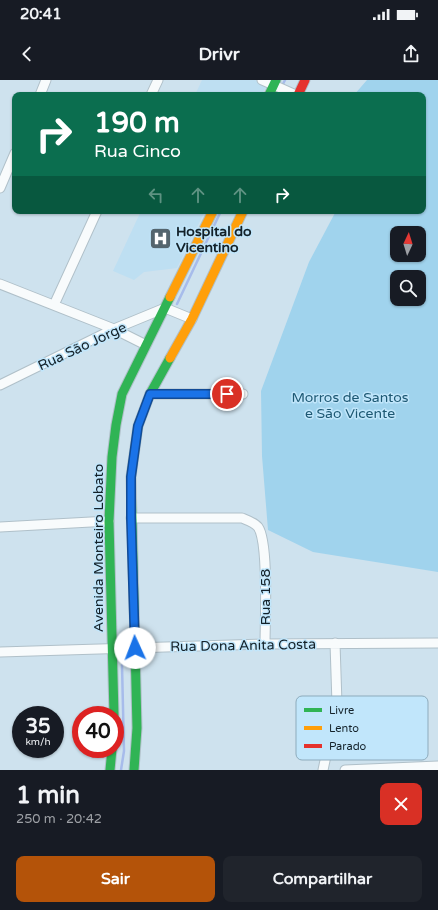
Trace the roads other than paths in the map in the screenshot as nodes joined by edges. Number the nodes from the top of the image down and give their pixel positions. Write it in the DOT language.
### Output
graph roads {
  1 [pos="46,80"];
  2 [pos="158,80"];
  3 [pos="262,80"];
  4 [pos="305,80"];
  5 [pos="276,84"];
  6 [pos="41,92"];
  7 [pos="152,92"];
  8 [pos="291,92"];
  9 [pos="298,92"];
  10 [pos="12,160"];
  11 [pos="0,188"];
  12 [pos="96,214"];
  13 [pos="212,214"];
  14 [pos="242,214"];
  15 [pos="0,284"];
  16 [pos="54,306"];
  17 [pos="166,309"];
  18 [pos="190,318"];
  19 [pos="114,330"];
  20 [pos="146,345"];
  21 [pos="0,386"];
  22 [pos="150,394"];
  23 [pos="243,394"];
  24 [pos="131,518"];
  25 [pos="109,521"];
  26 [pos="0,527"];
  27 [pos="335,642"];
  28 [pos="438,643"];
  29 [pos="265,644"];
  30 [pos="133,648"];
  31 [pos="114,649"];
  32 [pos="0,652"];
  33 [pos="337,696"];
  34 [pos="114,706"];
  35 [pos="111,758"];
  36 [pos="325,760"];
  37 [pos="438,766"];
  38 [pos="110,770"];
  39 [pos="134,770"];
  40 [pos="323,770"];
  41 [pos="345,770"];
  1 -- 6 [label="street"];
  2 -- 7 [label="street"];
  3 -- 5 [label="street"];
  4 -- 9 [label="street"];
  5 -- 8 [label="street"];
  10 -- 11 [label="street"];
  12 -- 16 [label="street"];
  13 -- 17 [label="street, Avenida Monteiro Lobato"];
  14 -- 18 [label="street"];
  15 -- 16 [label="street"];
  16 -- 19 [label="street"];
  17 -- 18 [label="street"];
  17 -- 19 [label="street, Rua São Jorge"];
  17 -- 20 [label="street, Avenida Monteiro Lobato"];
  18 -- 22 [label="street"];
  19 -- 20 [label="street"];
  19 -- 21 [label="street, Rua São Jorge"];
  20 -- 25 [label="street, Avenida Monteiro Lobato"];
  22 -- 23 [label="street"];
  22 -- 24 [label="street"];
  24 -- 29 [label="street, Rua 158"];
  24 -- 30 [label="street"];
  25 -- 26 [label="street"];
  25 -- 31 [label="street, Avenida Monteiro Lobato"];
  27 -- 28 [label="street, Rua Dona Anita Costa"];
  27 -- 29 [label="street, Rua Dona Anita Costa"];
  27 -- 33 [label="street"];
  29 -- 30 [label="street, Rua Dona Anita Costa"];
  30 -- 31 [label="street, Rua Dona Anita Costa"];
  30 -- 39 [label="street"];
  31 -- 32 [label="street, Rua Dona Anita Costa"];
  31 -- 34 [label="street, Avenida Monteiro Lobato"];
  35 -- 38 [label="street"];
  36 -- 40 [label="street"];
  37 -- 41 [label="street"];
}
